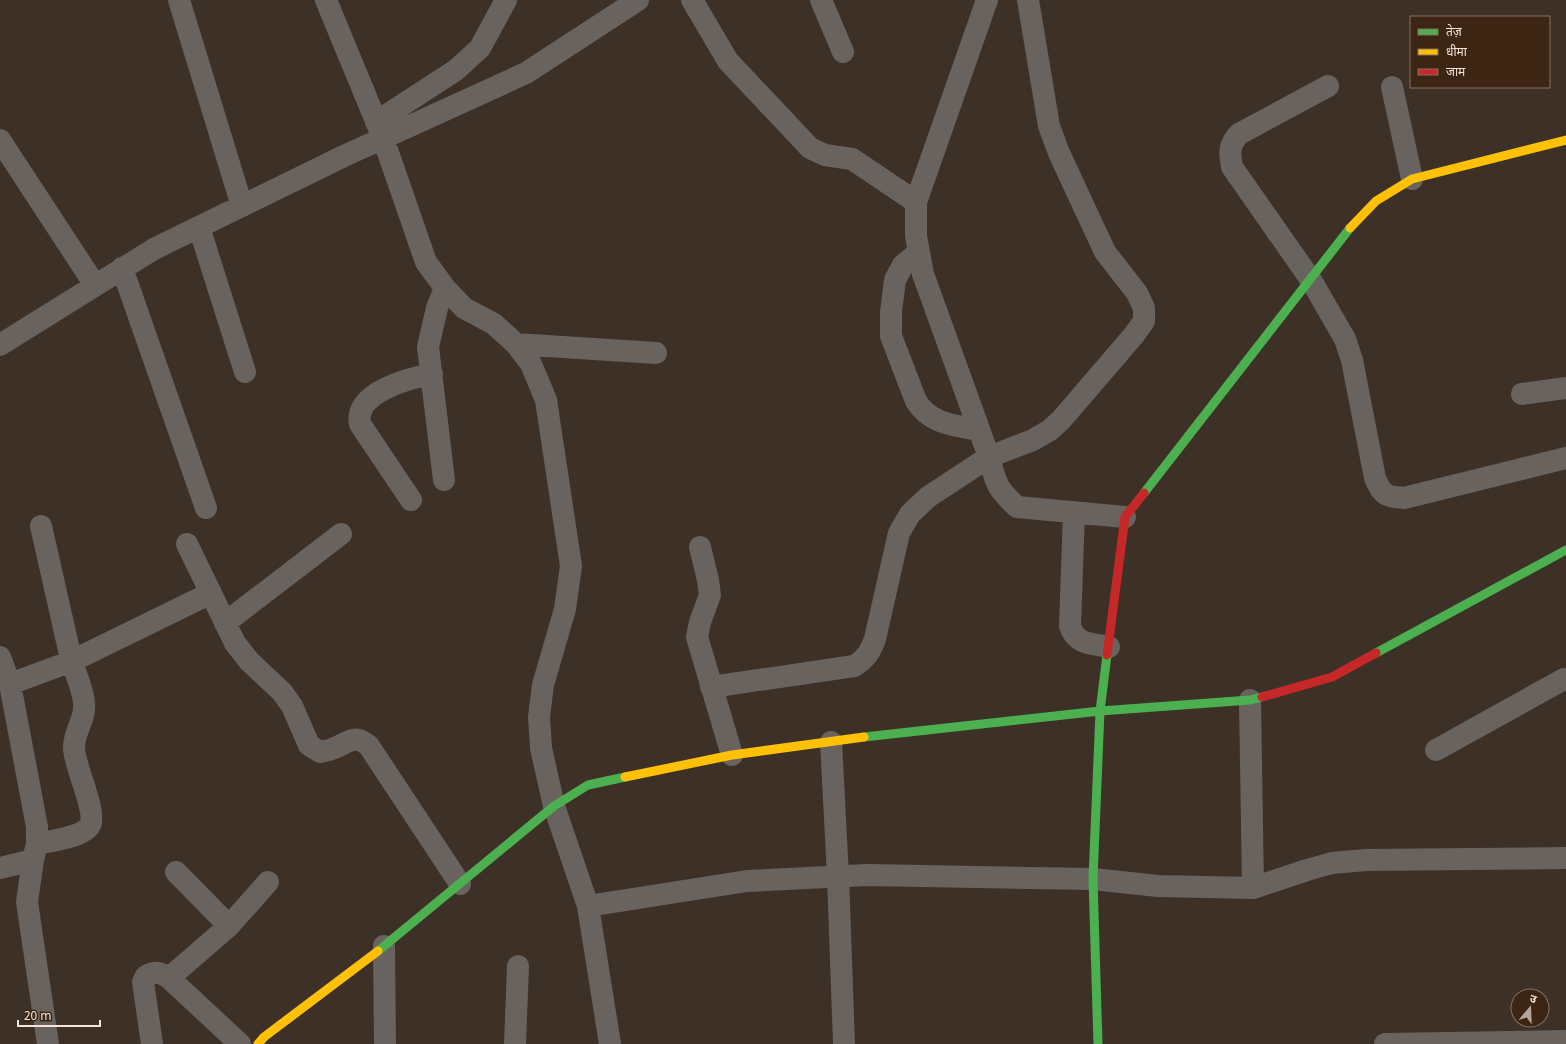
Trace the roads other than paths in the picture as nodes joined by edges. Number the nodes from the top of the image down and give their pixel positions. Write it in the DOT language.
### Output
graph roads {
  1 [pos="179,0"];
  2 [pos="326,0"];
  3 [pos="506,0"];
  4 [pos="638,0"];
  5 [pos="692,0"];
  6 [pos="821,0"];
  7 [pos="987,0"];
  8 [pos="1028,0"];
  9 [pos="842,52"];
  10 [pos="1328,86"];
  11 [pos="1392,87"];
  12 [pos="380,130"];
  13 [pos="0,140"];
  14 [pos="1566,140"];
  15 [pos="1412,179"];
  16 [pos="916,202"];
  17 [pos="242,206"];
  18 [pos="199,227"];
  19 [pos="919,252"];
  20 [pos="122,268"];
  21 [pos="1311,280"];
  22 [pos="95,285"];
  23 [pos="445,288"];
  24 [pos="516,344"];
  25 [pos="0,345"];
  26 [pos="656,353"];
  27 [pos="245,372"];
  28 [pos="432,374"];
  29 [pos="1566,388"];
  30 [pos="1522,394"];
  31 [pos="979,430"];
  32 [pos="989,457"];
  33 [pos="1566,458"];
  34 [pos="444,480"];
  35 [pos="411,500"];
  36 [pos="206,508"];
  37 [pos="1074,512"];
  38 [pos="1125,518"];
  39 [pos="41,526"];
  40 [pos="341,534"];
  41 [pos="187,544"];
  42 [pos="700,547"];
  43 [pos="1566,550"];
  44 [pos="211,593"];
  45 [pos="225,623"];
  46 [pos="1109,647"];
  47 [pos="0,657"];
  48 [pos="72,661"];
  49 [pos="1565,682"];
  50 [pos="10,684"];
  51 [pos="711,687"];
  52 [pos="1250,700"];
  53 [pos="1100,711"];
  54 [pos="831,742"];
  55 [pos="1436,750"];
  56 [pos="732,755"];
  57 [pos="554,806"];
  58 [pos="35,852"];
  59 [pos="1566,858"];
  60 [pos="0,868"];
  61 [pos="176,872"];
  62 [pos="838,876"];
  63 [pos="1093,879"];
  64 [pos="268,882"];
  65 [pos="460,884"];
  66 [pos="1252,888"];
  67 [pos="588,906"];
  68 [pos="229,926"];
  69 [pos="384,946"];
  70 [pos="518,966"];
  71 [pos="169,978"];
  72 [pos="1566,1041"];
  73 [pos="48,1044"];
  74 [pos="152,1044"];
  75 [pos="240,1044"];
  76 [pos="258,1044"];
  77 [pos="385,1044"];
  78 [pos="515,1044"];
  79 [pos="610,1044"];
  80 [pos="844,1044"];
  81 [pos="1098,1044"];
  82 [pos="1385,1044"];
  1 -- 17 [label="street"];
  2 -- 12 [label="street"];
  3 -- 12 [label="street"];
  4 -- 12 [label="street"];
  5 -- 16 [label="street"];
  6 -- 9 [label="street"];
  7 -- 16 [label="street"];
  8 -- 32 [label="street"];
  10 -- 21 [label="street"];
  11 -- 15 [label="street"];
  12 -- 17 [label="street"];
  12 -- 23 [label="street"];
  13 -- 22 [label="street"];
  14 -- 15 [label="street"];
  15 -- 21 [label="street"];
  16 -- 19 [label="street"];
  17 -- 18 [label="street"];
  18 -- 20 [label="street"];
  18 -- 27 [label="street"];
  19 -- 31 [label="street"];
  19 -- 31 [label="street"];
  20 -- 22 [label="street"];
  20 -- 36 [label="street"];
  21 -- 33 [label="street"];
  21 -- 38 [label="street"];
  22 -- 25 [label="street"];
  23 -- 24 [label="street"];
  23 -- 28 [label="street"];
  24 -- 26 [label="street"];
  24 -- 57 [label="street"];
  28 -- 34 [label="street"];
  28 -- 35 [label="street"];
  29 -- 30 [label="street"];
  31 -- 32 [label="street"];
  32 -- 37 [label="street"];
  32 -- 51 [label="street"];
  37 -- 38 [label="street"];
  37 -- 46 [label="street"];
  38 -- 46 [label="street"];
  39 -- 48 [label="street"];
  40 -- 45 [label="street"];
  41 -- 44 [label="street"];
  42 -- 51 [label="street"];
  43 -- 52 [label="street"];
  44 -- 45 [label="street"];
  44 -- 48 [label="street"];
  45 -- 65 [label="street"];
  46 -- 53 [label="street"];
  47 -- 50 [label="street"];
  48 -- 50 [label="street"];
  48 -- 58 [label="street"];
  49 -- 55 [label="street"];
  50 -- 58 [label="street"];
  51 -- 56 [label="street"];
  52 -- 53 [label="street"];
  52 -- 66 [label="street"];
  53 -- 54 [label="street"];
  53 -- 63 [label="street"];
  54 -- 56 [label="street"];
  54 -- 62 [label="street"];
  56 -- 57 [label="street"];
  57 -- 65 [label="street"];
  57 -- 67 [label="street"];
  58 -- 60 [label="street"];
  58 -- 73 [label="street"];
  59 -- 66 [label="street"];
  61 -- 68 [label="street"];
  62 -- 63 [label="street"];
  62 -- 67 [label="street"];
  62 -- 80 [label="street"];
  63 -- 66 [label="street"];
  63 -- 81 [label="street"];
  64 -- 68 [label="street"];
  65 -- 69 [label="street"];
  67 -- 79 [label="street"];
  68 -- 71 [label="street"];
  69 -- 76 [label="street"];
  69 -- 77 [label="street"];
  70 -- 78 [label="street"];
  71 -- 74 [label="street"];
  71 -- 75 [label="street"];
  72 -- 82 [label="street"];
}
